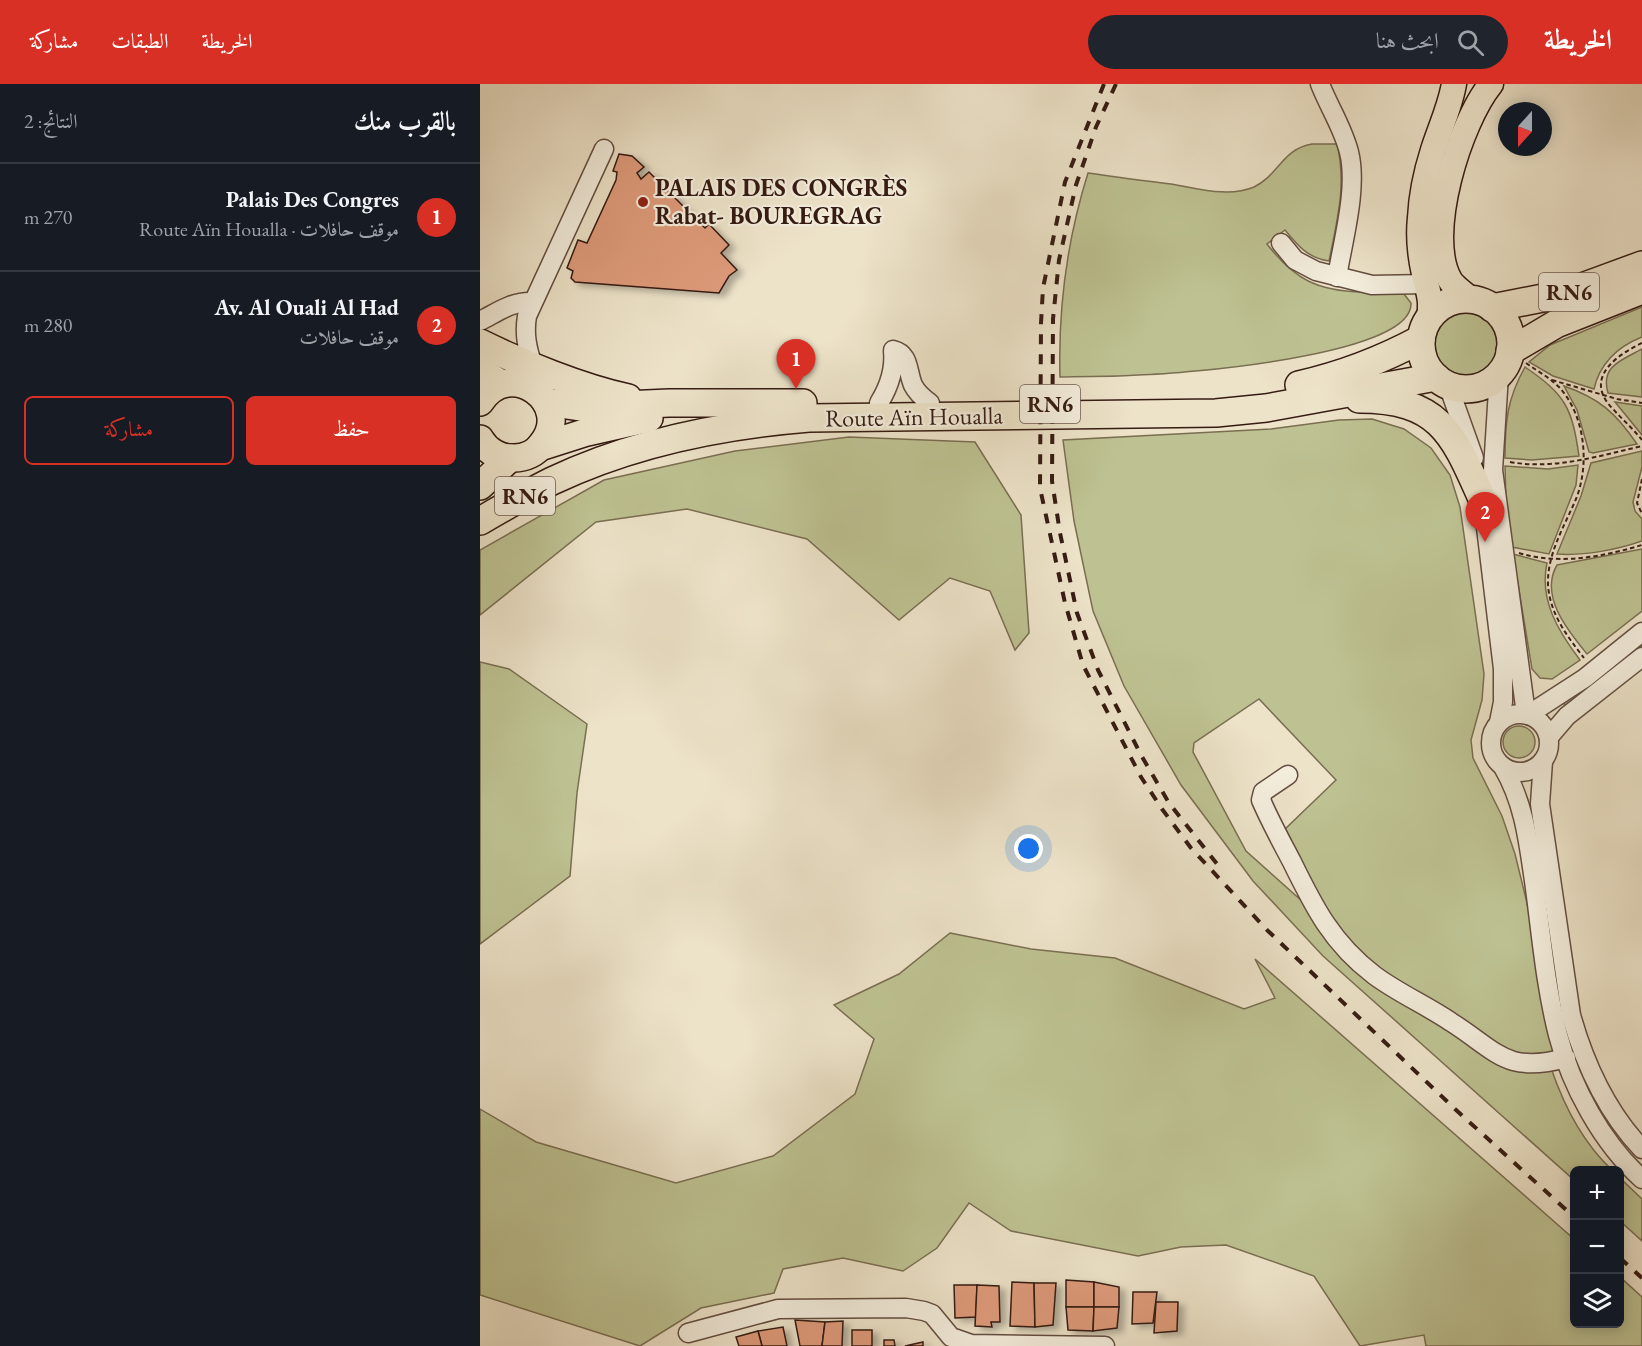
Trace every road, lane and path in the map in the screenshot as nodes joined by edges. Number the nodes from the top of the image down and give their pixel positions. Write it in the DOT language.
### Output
graph roads {
  1 [pos="1320,84"];
  2 [pos="1454,84"];
  3 [pos="1491,84"];
  4 [pos="604,150"];
  5 [pos="1281,243"];
  6 [pos="1642,265"];
  7 [pos="1337,277"];
  8 [pos="1427,284"];
  9 [pos="1642,290"];
  10 [pos="532,302"];
  11 [pos="1481,304"];
  12 [pos="480,321"];
  13 [pos="1425,329"];
  14 [pos="480,343"];
  15 [pos="1642,343"];
  16 [pos="1512,363"];
  17 [pos="533,366"];
  18 [pos="480,369"];
  19 [pos="1549,379"];
  20 [pos="1442,381"];
  21 [pos="504,384"];
  22 [pos="1603,396"];
  23 [pos="1313,399"];
  24 [pos="480,402"];
  25 [pos="546,402"];
  26 [pos="669,403"];
  27 [pos="879,403"];
  28 [pos="930,403"];
  29 [pos="1642,403"];
  30 [pos="842,418"];
  31 [pos="480,439"];
  32 [pos="1642,440"];
  33 [pos="1642,446"];
  34 [pos="540,447"];
  35 [pos="510,458"];
  36 [pos="1584,459"];
  37 [pos="1501,461"];
  38 [pos="1642,479"];
  39 [pos="480,486"];
  40 [pos="1484,503"];
  41 [pos="1642,514"];
  42 [pos="480,521"];
  43 [pos="1642,545"];
  44 [pos="1510,550"];
  45 [pos="1551,560"];
  46 [pos="1642,632"];
  47 [pos="1642,657"];
  48 [pos="1587,662"];
  49 [pos="1527,714"];
  50 [pos="1499,722"];
  51 [pos="1548,737"];
  52 [pos="1543,761"];
  53 [pos="1503,767"];
  54 [pos="1288,775"];
  55 [pos="1566,1058"];
  56 [pos="1642,1149"];
  57 [pos="1642,1179"];
  58 [pos="688,1333"];
  59 [pos="1003,1345"];
  60 [pos="1105,1346"];
  1 -- 7 [label="street"];
  2 -- 8 [label="main road"];
  3 -- 11 [label="main road"];
  4 -- 10 [label="street"];
  5 -- 7 [label="street"];
  6 -- 11 [label="highway, RN6"];
  7 -- 8 [label="street"];
  8 -- 13 [label="main road"];
  9 -- 16 [label="highway, RN6"];
  10 -- 12 [label="street"];
  10 -- 17 [label="street"];
  11 -- 13 [label="highway, RN6"];
  11 -- 16 [label="highway, RN6"];
  13 -- 20 [label="highway"];
  13 -- 28 [label="highway, Route Aïn Houalla / RN6"];
  14 -- 17 [label="highway"];
  15 -- 22 [label="path"];
  16 -- 19 [label="path"];
  16 -- 20 [label="highway, RN6"];
  16 -- 49 [label="street"];
  17 -- 26 [label="highway"];
  18 -- 21 [label="main road"];
  19 -- 22 [label="path"];
  19 -- 36 [label="path"];
  20 -- 23 [label="highway, Route Aïn Houalla / RN6"];
  20 -- 40 [label="street"];
  21 -- 24 [label="highway"];
  21 -- 25 [label="highway, RN6"];
  22 -- 29 [label="path"];
  22 -- 32 [label="path"];
  23 -- 30 [label="highway, Route Aïn Houalla / RN6"];
  23 -- 40 [label="highway"];
  25 -- 26 [label="highway, Route Aïn Houalla / RN6"];
  25 -- 34 [label="highway, RN6"];
  26 -- 27 [label="highway, Route Aïn Houalla / RN6"];
  27 -- 28 [label="highway, Route Aïn Houalla / RN6"];
  27 -- 28 [label="street"];
  30 -- 34 [label="highway, RN6"];
  30 -- 42 [label="highway, Route Aïn Houalla / RN6"];
  31 -- 35 [label="highway, RN6"];
  33 -- 36 [label="path"];
  34 -- 35 [label="highway, RN6"];
  35 -- 39 [label="highway, RN6"];
  36 -- 37 [label="path"];
  36 -- 45 [label="path"];
  38 -- 41 [label="path"];
  40 -- 50 [label="street"];
  43 -- 45 [label="path"];
  44 -- 45 [label="path"];
  45 -- 48 [label="path"];
  46 -- 49 [label="street"];
  47 -- 51 [label="street"];
  49 -- 50 [label="street"];
  49 -- 51 [label="street"];
  50 -- 53 [label="street"];
  51 -- 52 [label="street"];
  52 -- 53 [label="street"];
  52 -- 56 [label="street"];
  53 -- 55 [label="street"];
  54 -- 55 [label="street"];
  55 -- 57 [label="street"];
  58 -- 59 [label="street"];
  59 -- 60 [label="street"];
}
